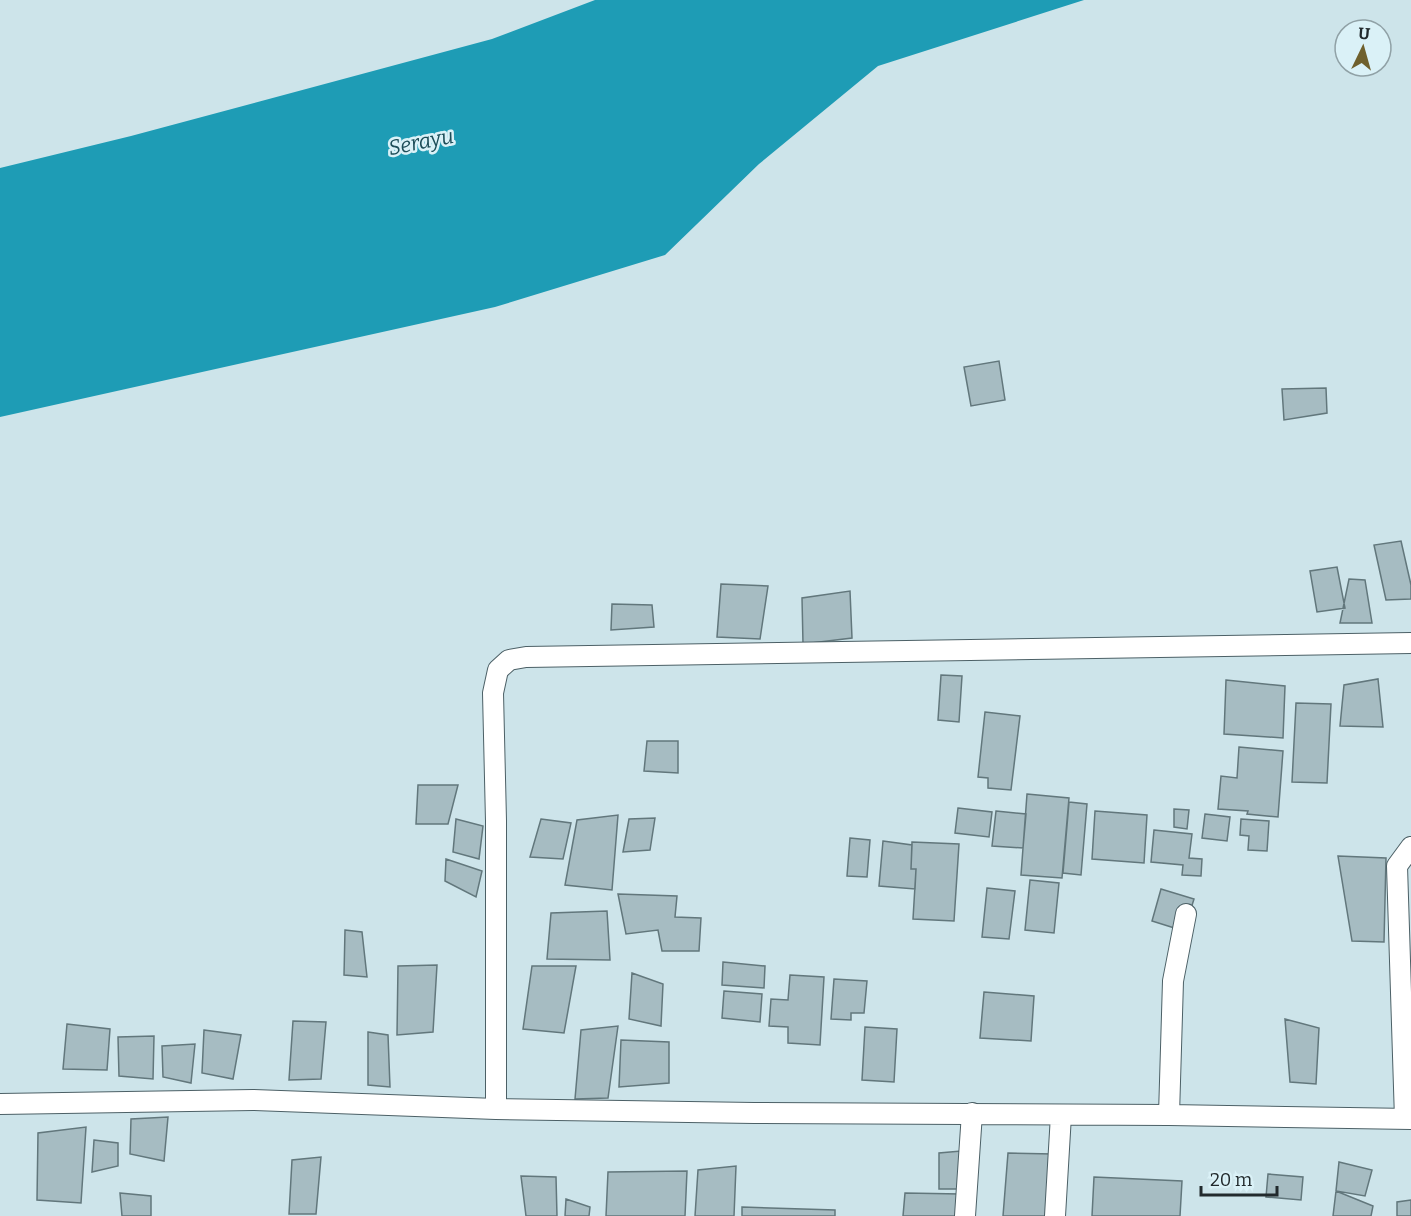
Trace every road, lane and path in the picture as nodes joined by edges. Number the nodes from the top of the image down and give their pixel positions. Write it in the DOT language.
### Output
graph roads {
  1 [pos="1411,643"];
  2 [pos="1411,847"];
  3 [pos="1186,914"];
  4 [pos="0,1104"];
  5 [pos="496,1110"];
  6 [pos="972,1113"];
  7 [pos="1061,1115"];
  8 [pos="1169,1115"];
  9 [pos="1408,1119"];
  10 [pos="965,1216"];
  11 [pos="1055,1216"];
  1 -- 5 [label="street"];
  2 -- 9 [label="street"];
  3 -- 8 [label="street"];
  4 -- 5 [label="street"];
  5 -- 6 [label="street"];
  6 -- 7 [label="street"];
  6 -- 10 [label="street"];
  7 -- 8 [label="street"];
  7 -- 11 [label="street"];
  8 -- 9 [label="street"];
}
